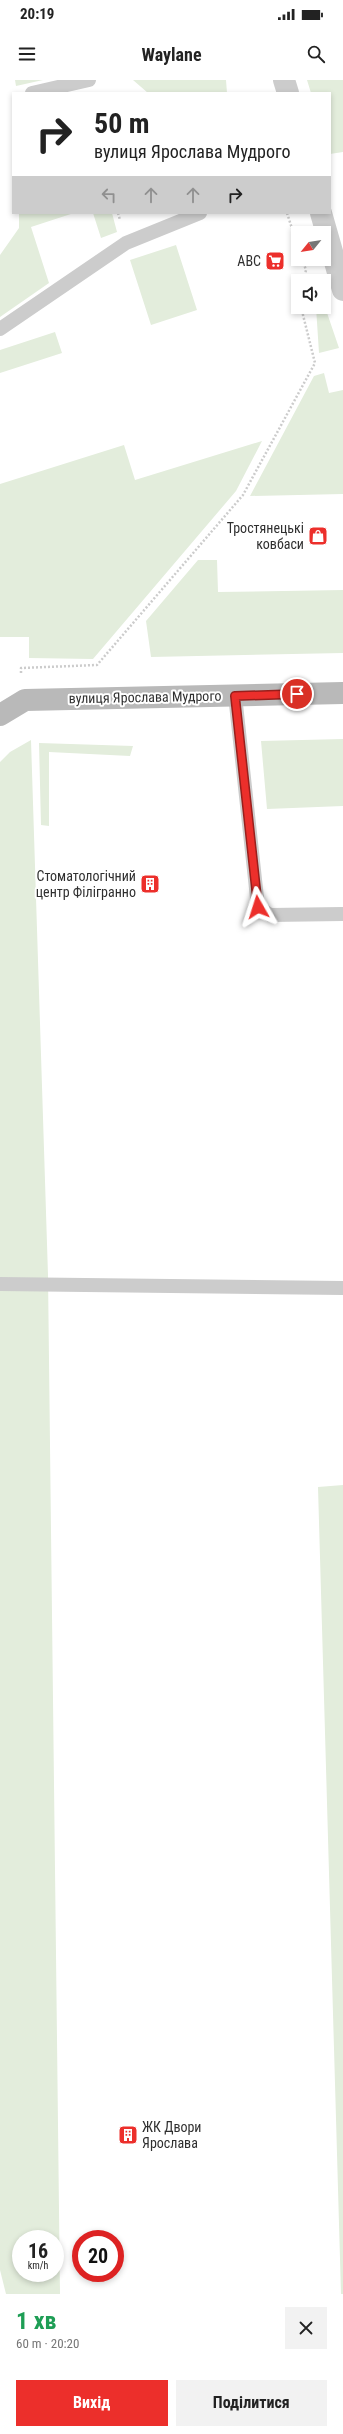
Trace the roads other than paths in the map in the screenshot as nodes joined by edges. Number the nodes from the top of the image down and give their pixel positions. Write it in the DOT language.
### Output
graph roads {
  1 [pos="89,80"];
  2 [pos="284,80"];
  3 [pos="36,92"];
  4 [pos="288,92"];
  5 [pos="198,214"];
  6 [pos="322,214"];
  7 [pos="342,281"];
  8 [pos="0,329"];
  9 [pos="343,694"];
  10 [pos="235,696"];
  11 [pos="0,715"];
  12 [pos="343,914"];
  13 [pos="0,1284"];
  14 [pos="343,1288"];
  1 -- 3 [label="lane"];
  2 -- 4 [label="street"];
  5 -- 8 [label="lane"];
  6 -- 7 [label="street"];
  9 -- 10 [label="main road, вулиця Ярослава Мудрого"];
  10 -- 11 [label="main road, вулиця Ярослава Мудрого"];
  10 -- 12 [label="lane"];
  13 -- 14 [label="lane"];
}
